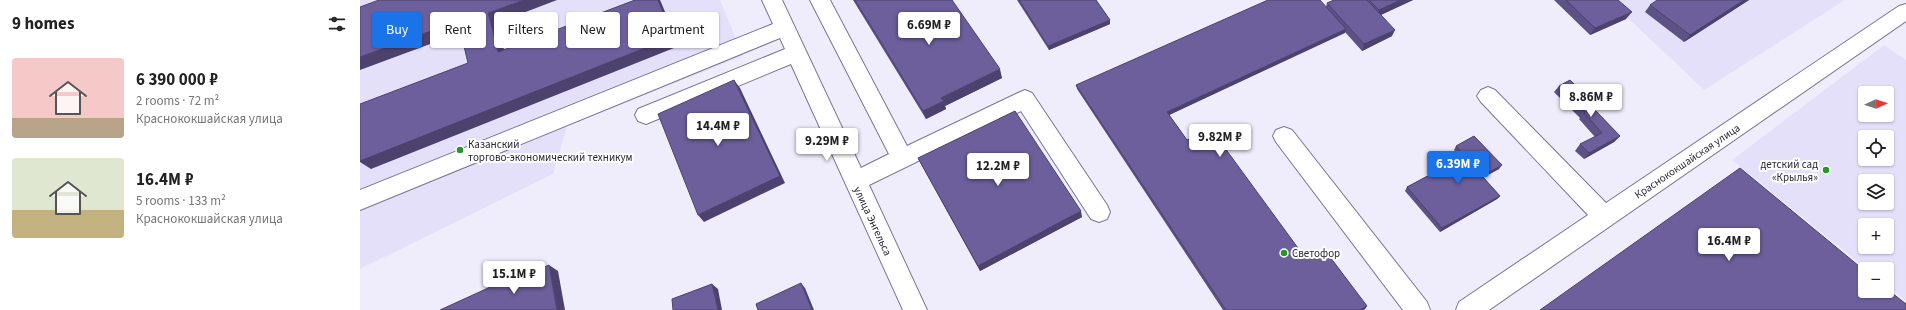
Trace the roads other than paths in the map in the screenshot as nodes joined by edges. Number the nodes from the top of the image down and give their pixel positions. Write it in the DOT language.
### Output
graph roads {
  1 [pos="772,0"];
  2 [pos="820,0"];
  3 [pos="1905,14"];
  4 [pos="785,27"];
  5 [pos="796,53"];
  6 [pos="1488,96"];
  7 [pos="646,115"];
  8 [pos="1284,136"];
  9 [pos="902,157"];
  10 [pos="855,181"];
  11 [pos="360,200"];
  12 [pos="1099,212"];
  13 [pos="1604,217"];
  14 [pos="915,310"];
  15 [pos="1418,310"];
  16 [pos="1468,310"];
  1 -- 4 [label="street, улица Энгельса"];
  2 -- 9 [label="street"];
  3 -- 13 [label="street, Краснококшайская улица"];
  4 -- 5 [label="street, улица Энгельса"];
  4 -- 11 [label="street"];
  5 -- 7 [label="street"];
  5 -- 10 [label="street, улица Энгельса"];
  6 -- 13 [label="street"];
  8 -- 15 [label="street"];
  9 -- 10 [label="street"];
  9 -- 12 [label="street"];
  10 -- 14 [label="street, улица Энгельса"];
  13 -- 16 [label="street, Краснококшайская улица"];
}
